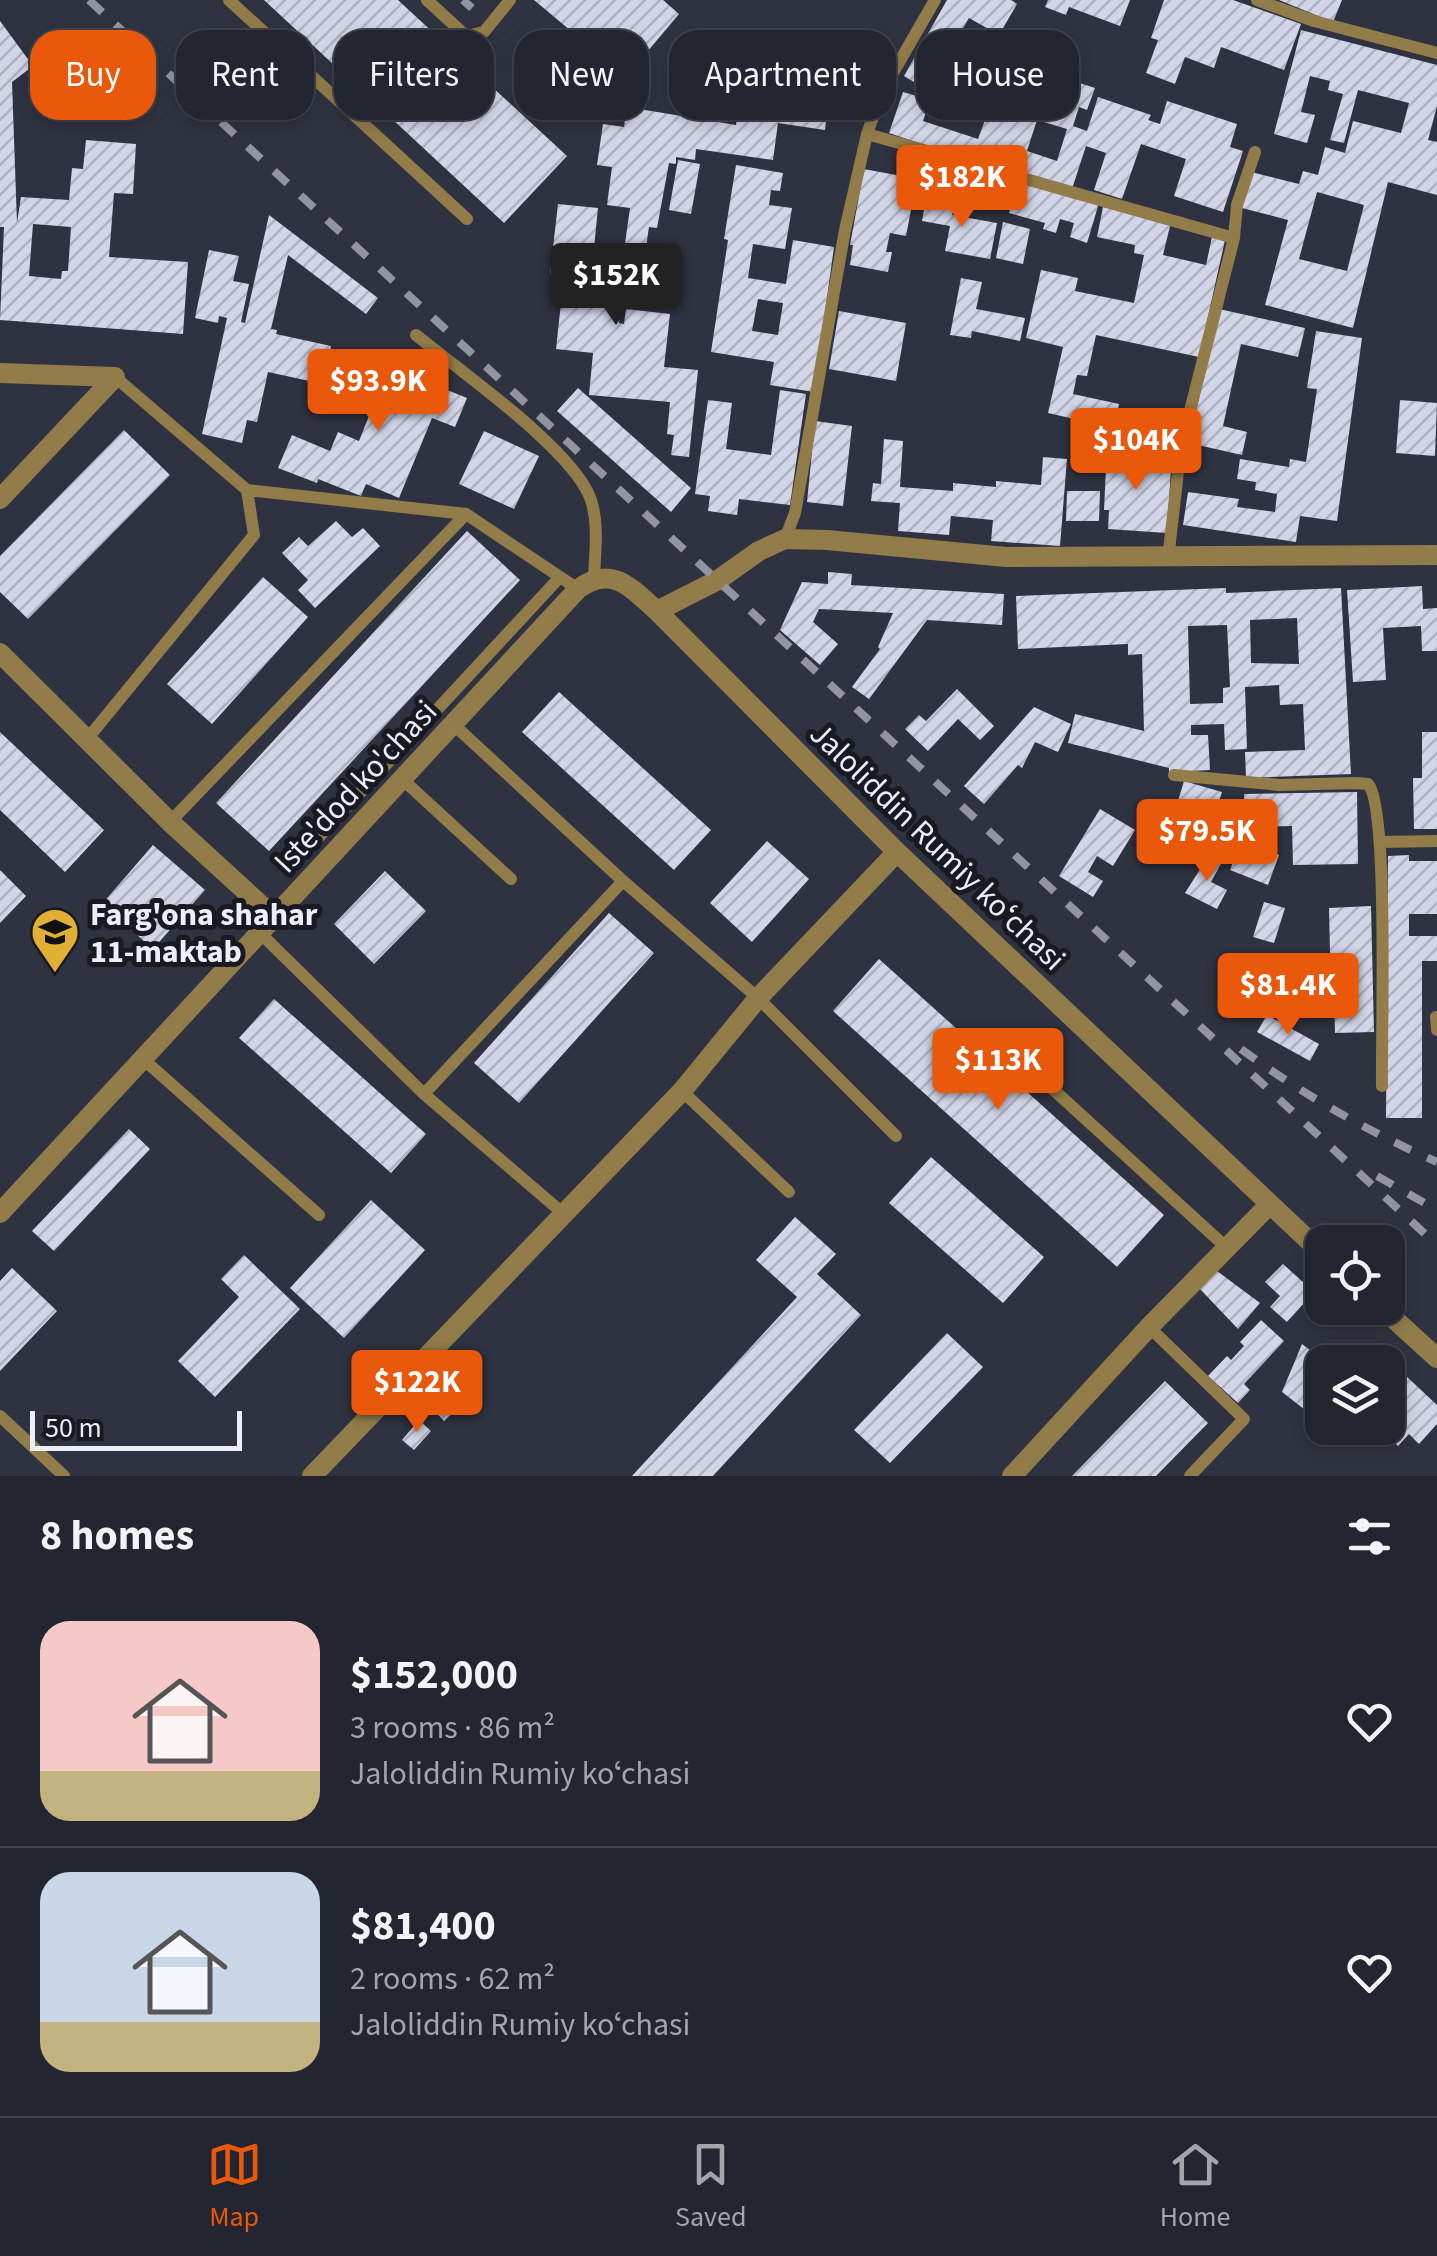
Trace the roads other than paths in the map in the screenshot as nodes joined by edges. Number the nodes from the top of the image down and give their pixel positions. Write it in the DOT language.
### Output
graph roads {
  1 [pos="230,0"];
  2 [pos="427,0"];
  3 [pos="510,0"];
  4 [pos="935,0"];
  5 [pos="1256,0"];
  6 [pos="1437,53"];
  7 [pos="867,134"];
  8 [pos="1255,152"];
  9 [pos="467,219"];
  10 [pos="1234,238"];
  11 [pos="416,335"];
  12 [pos="0,373"];
  13 [pos="115,377"];
  14 [pos="248,490"];
  15 [pos="0,499"];
  16 [pos="466,514"];
  17 [pos="785,539"];
  18 [pos="1437,556"];
  19 [pos="1168,558"];
  20 [pos="560,577"];
  21 [pos="586,583"];
  22 [pos="657,611"];
  23 [pos="0,653"];
  24 [pos="453,724"];
  25 [pos="88,738"];
  26 [pos="1174,776"];
  27 [pos="402,779"];
  28 [pos="170,822"];
  29 [pos="1437,841"];
  30 [pos="1380,842"];
  31 [pos="897,852"];
  32 [pos="293,865"];
  33 [pos="510,879"];
  34 [pos="622,880"];
  35 [pos="267,925"];
  36 [pos="758,998"];
  37 [pos="1436,1017"];
  38 [pos="1437,1030"];
  39 [pos="142,1059"];
  40 [pos="1046,1082"];
  41 [pos="1382,1086"];
  42 [pos="682,1091"];
  43 [pos="424,1094"];
  44 [pos="896,1136"];
  45 [pos="789,1192"];
  46 [pos="1270,1205"];
  47 [pos="0,1213"];
  48 [pos="319,1215"];
  49 [pos="565,1215"];
  50 [pos="1305,1238"];
  51 [pos="1228,1248"];
  52 [pos="1401,1325"];
  53 [pos="1149,1327"];
  54 [pos="1437,1358"];
  55 [pos="0,1416"];
  56 [pos="64,1476"];
  57 [pos="312,1476"];
  58 [pos="1012,1476"];
  59 [pos="1190,1476"];
  1 -- 9 [label="lane"];
  2 -- 3 [label="lane"];
  4 -- 7 [label="lane"];
  5 -- 6 [label="lane"];
  7 -- 10 [label="lane"];
  7 -- 17 [label="lane"];
  8 -- 10 [label="lane"];
  10 -- 19 [label="lane"];
  11 -- 21 [label="lane"];
  12 -- 13 [label="street"];
  13 -- 14 [label="lane"];
  13 -- 15 [label="street"];
  14 -- 16 [label="lane"];
  14 -- 25 [label="lane"];
  16 -- 20 [label="lane"];
  16 -- 28 [label="lane"];
  17 -- 19 [label="street"];
  17 -- 22 [label="street"];
  18 -- 19 [label="street"];
  20 -- 21 [label="lane"];
  20 -- 32 [label="lane"];
  21 -- 22 [label="street, Jaloliddin Rumiy koʻchasi"];
  21 -- 24 [label="street, Iste'dod ko'chasi"];
  22 -- 31 [label="street, Jaloliddin Rumiy koʻchasi"];
  23 -- 25 [label="street"];
  24 -- 27 [label="street, Iste'dod ko'chasi"];
  24 -- 34 [label="lane"];
  25 -- 28 [label="street"];
  26 -- 30 [label="lane"];
  27 -- 33 [label="lane"];
  27 -- 35 [label="street, Iste'dod ko'chasi"];
  28 -- 35 [label="street"];
  29 -- 30 [label="lane"];
  30 -- 41 [label="lane"];
  31 -- 36 [label="street"];
  31 -- 46 [label="street, Jaloliddin Rumiy koʻchasi"];
  34 -- 36 [label="lane"];
  34 -- 43 [label="lane"];
  35 -- 39 [label="street, Iste'dod ko'chasi"];
  35 -- 43 [label="lane"];
  36 -- 42 [label="street"];
  36 -- 44 [label="lane"];
  37 -- 38 [label="lane"];
  39 -- 47 [label="street, Iste'dod ko'chasi"];
  39 -- 48 [label="lane"];
  40 -- 51 [label="lane"];
  42 -- 45 [label="lane"];
  42 -- 49 [label="street"];
  43 -- 49 [label="lane"];
  46 -- 50 [label="street, Jaloliddin Rumiy koʻchasi"];
  46 -- 51 [label="street"];
  49 -- 57 [label="street"];
  51 -- 53 [label="street"];
  52 -- 54 [label="street"];
  53 -- 58 [label="street"];
  53 -- 59 [label="lane"];
  55 -- 56 [label="lane"];
}
